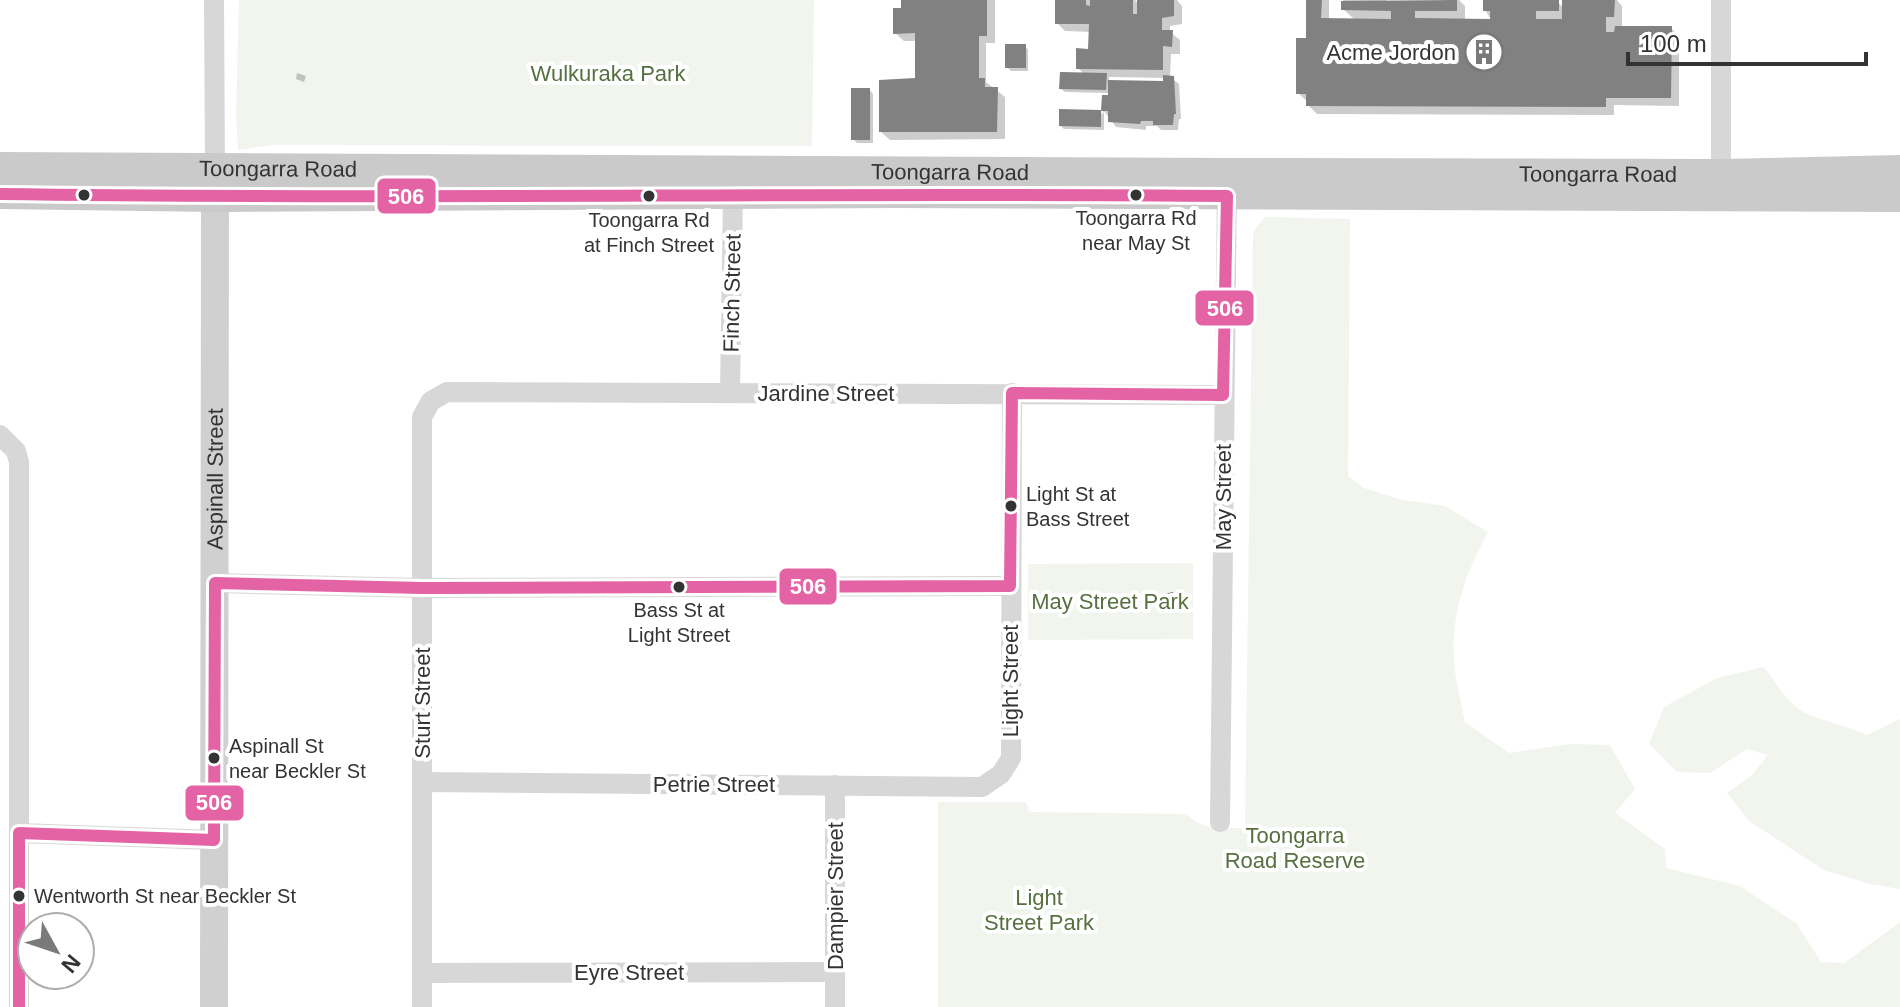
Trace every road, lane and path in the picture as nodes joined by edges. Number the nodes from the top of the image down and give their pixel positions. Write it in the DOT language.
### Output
graph roads {
  1 [pos="214,0"];
  2 [pos="1721,0"];
  3 [pos="0,167"];
  4 [pos="1900,170"];
  5 [pos="215,183"];
  6 [pos="1227,185"];
  7 [pos="1721,185"];
  8 [pos="0,194"];
  9 [pos="733,194"];
  10 [pos="1900,197"];
  11 [pos="730,393"];
  12 [pos="1012,393"];
  13 [pos="1223,395"];
  14 [pos="431,401"];
  15 [pos="4,438"];
  16 [pos="215,583"];
  17 [pos="1010,586"];
  18 [pos="422,588"];
  19 [pos="10,649"];
  20 [pos="1001,774"];
  21 [pos="422,782"];
  22 [pos="835,785"];
  23 [pos="1220,822"];
  24 [pos="19,833"];
  25 [pos="214,840"];
  26 [pos="835,972"];
  27 [pos="423,973"];
  28 [pos="19,1007"];
  29 [pos="214,1007"];
  30 [pos="422,1007"];
  31 [pos="835,1007"];
  1 -- 5 [label="street, Aspinall Street"];
  2 -- 7 [label="street"];
  3 -- 5 [label="main road, Toongarra Road"];
  4 -- 7 [label="main road, Toongarra Road"];
  5 -- 6 [label="main road, Toongarra Road"];
  5 -- 8 [label="main road, Toongarra Road"];
  5 -- 9 [label="main road, Toongarra Road"];
  5 -- 16 [label="main road, Aspinall Street"];
  6 -- 7 [label="main road, Toongarra Road"];
  6 -- 9 [label="main road, Toongarra Road"];
  6 -- 13 [label="street, May Street"];
  7 -- 10 [label="main road, Toongarra Road"];
  9 -- 11 [label="street, Finch Street"];
  11 -- 12 [label="street, Jardine Street"];
  11 -- 14 [label="street, Jardine Street"];
  12 -- 13 [label="street, Jardine Street"];
  12 -- 17 [label="street, Light Street"];
  13 -- 23 [label="street, May Street"];
  14 -- 18 [label="street, Sturt Street"];
  15 -- 19 [label="street"];
  16 -- 18 [label="street"];
  16 -- 25 [label="main road, Aspinall Street"];
  17 -- 18 [label="street"];
  17 -- 20 [label="street, Light Street"];
  18 -- 21 [label="street, Sturt Street"];
  19 -- 24 [label="street"];
  20 -- 22 [label="street, Petrie Street"];
  21 -- 22 [label="street, Petrie Street"];
  21 -- 27 [label="street, Sturt Street"];
  22 -- 26 [label="street, Dampier Street"];
  24 -- 25 [label="street"];
  24 -- 28 [label="street"];
  25 -- 29 [label="main road, Aspinall Street"];
  26 -- 27 [label="street, Eyre Street"];
  26 -- 31 [label="street, Dampier Street"];
  27 -- 30 [label="street, Sturt Street"];
}
